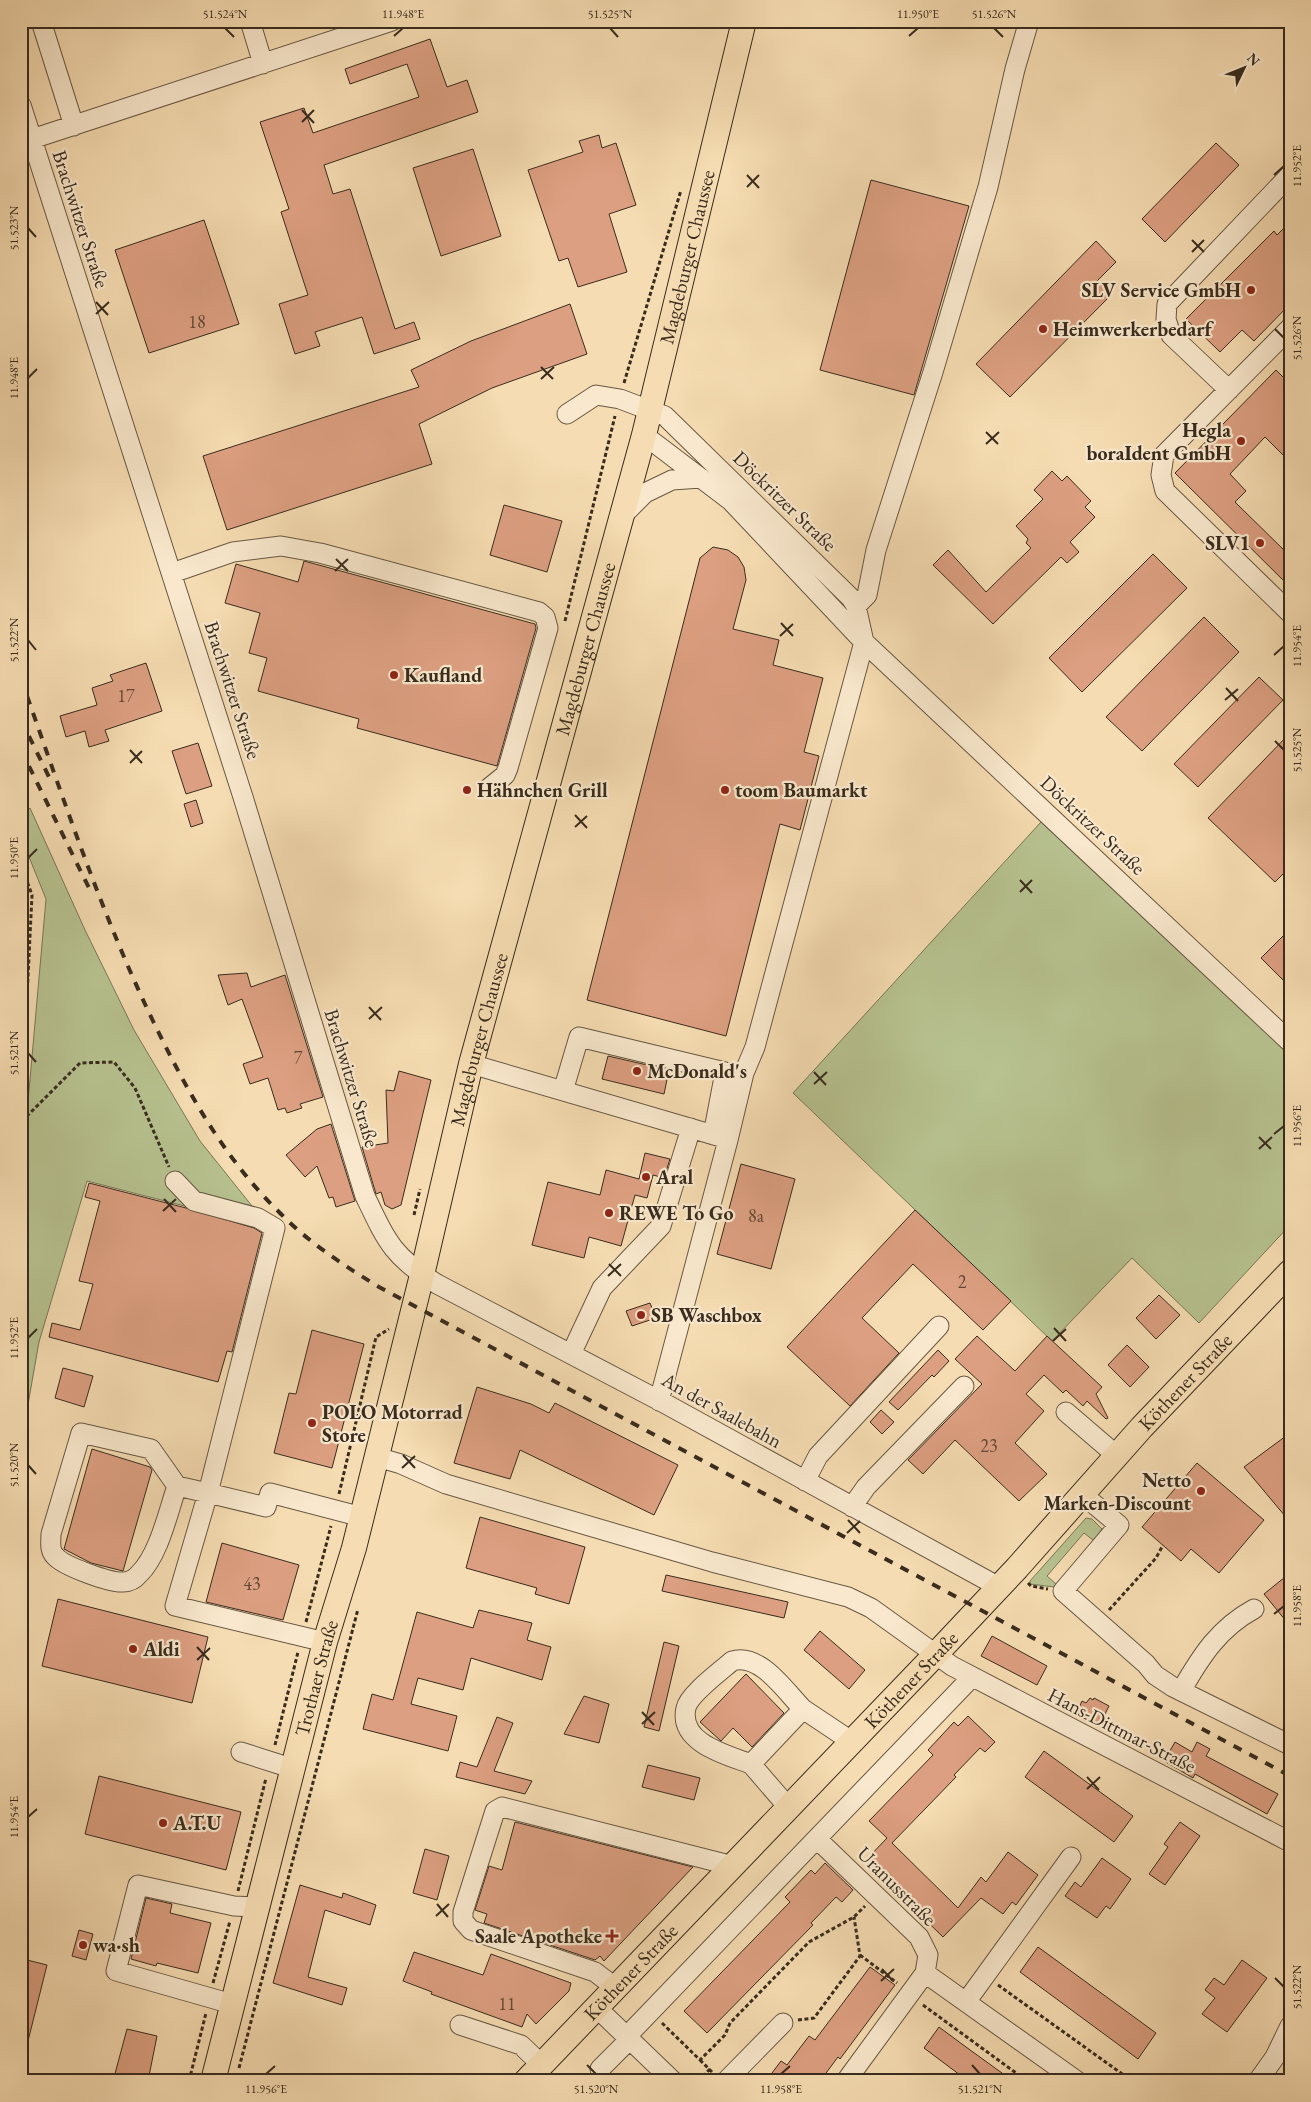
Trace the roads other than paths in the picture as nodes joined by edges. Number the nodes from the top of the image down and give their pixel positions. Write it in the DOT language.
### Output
graph roads {
  1 [pos="41,21"];
  2 [pos="250,21"];
  3 [pos="392,21"];
  4 [pos="744,21"];
  5 [pos="1029,21"];
  6 [pos="263,64"];
  7 [pos="21,105"];
  8 [pos="74,126"];
  9 [pos="32,139"];
  10 [pos="1290,175"];
  11 [pos="1290,328"];
  12 [pos="1229,390"];
  13 [pos="650,410"];
  14 [pos="567,414"];
  15 [pos="644,435"];
  16 [pos="701,478"];
  17 [pos="621,517"];
  18 [pos="172,573"];
  19 [pos="856,606"];
  20 [pos="1290,613"];
  21 [pos="864,642"];
  22 [pos="489,788"];
  23 [pos="1290,1042"];
  24 [pos="471,1064"];
  25 [pos="563,1091"];
  26 [pos="691,1128"];
  27 [pos="721,1137"];
  28 [pos="175,1181"];
  29 [pos="1289,1273"];
  30 [pos="422,1275"];
  31 [pos="939,1326"];
  32 [pos="571,1354"];
  33 [pos="964,1386"];
  34 [pos="660,1401"];
  35 [pos="1066,1412"];
  36 [pos="1116,1455"];
  37 [pos="377,1456"];
  38 [pos="805,1480"];
  39 [pos="177,1486"];
  40 [pos="208,1493"];
  41 [pos="1082,1494"];
  42 [pos="852,1507"];
  43 [pos="362,1517"];
  44 [pos="999,1587"];
  45 [pos="1254,1609"];
  46 [pos="313,1639"];
  47 [pos="935,1655"];
  48 [pos="972,1677"];
  49 [pos="1181,1691"];
  50 [pos="803,1709"];
  51 [pos="851,1741"];
  52 [pos="1290,1746"];
  53 [pos="241,1752"];
  54 [pos="751,1764"];
  55 [pos="281,1765"];
  56 [pos="788,1807"];
  57 [pos="817,1839"];
  58 [pos="1290,1842"];
  59 [pos="1071,1857"];
  60 [pos="734,1866"];
  61 [pos="245,1907"];
  62 [pos="925,1973"];
  63 [pos="616,1988"];
  64 [pos="221,2000"];
  65 [pos="966,2002"];
  66 [pos="597,2008"];
  67 [pos="782,2022"];
  68 [pos="460,2025"];
  69 [pos="1290,2026"];
  70 [pos="628,2038"];
  71 [pos="600,2069"];
  72 [pos="534,2073"];
  73 [pos="213,2081"];
  74 [pos="673,2081"];
  75 [pos="726,2081"];
  76 [pos="846,2081"];
  77 [pos="1077,2081"];
  78 [pos="1258,2081"];
  1 -- 8 [label="street"];
  2 -- 6 [label="street"];
  3 -- 6 [label="street"];
  4 -- 13 [label="main road, Magdeburger Chaussee"];
  5 -- 19 [label="street"];
  6 -- 8 [label="street"];
  7 -- 9 [label="street, Brachwitzer Straße"];
  8 -- 9 [label="street"];
  9 -- 18 [label="street, Brachwitzer Straße"];
  10 -- 12 [label="street"];
  11 -- 12 [label="street"];
  12 -- 20 [label="street"];
  13 -- 14 [label="street, Döckritzer Straße"];
  13 -- 15 [label="main road, Magdeburger Chaussee"];
  13 -- 19 [label="street, Döckritzer Straße"];
  15 -- 16 [label="street, Döckritzer Straße"];
  15 -- 17 [label="main road, Magdeburger Chaussee"];
  16 -- 17 [label="street"];
  16 -- 21 [label="street, Döckritzer Straße"];
  17 -- 24 [label="main road, Magdeburger Chaussee"];
  18 -- 22 [label="street"];
  18 -- 30 [label="street, Brachwitzer Straße"];
  19 -- 21 [label="street, Döckritzer Straße"];
  21 -- 23 [label="street, Döckritzer Straße"];
  21 -- 27 [label="street, Döckritzer Straße"];
  24 -- 25 [label="street"];
  24 -- 30 [label="main road, Magdeburger Chaussee"];
  25 -- 26 [label="street"];
  25 -- 27 [label="street"];
  26 -- 27 [label="street"];
  26 -- 32 [label="street"];
  27 -- 34 [label="street"];
  28 -- 40 [label="street"];
  29 -- 36 [label="main road, Köthener Straße"];
  30 -- 32 [label="street, An der Saalebahn"];
  30 -- 37 [label="main road, Trothaer Straße"];
  31 -- 38 [label="street"];
  32 -- 34 [label="street, An der Saalebahn"];
  33 -- 42 [label="street"];
  34 -- 38 [label="street, An der Saalebahn"];
  35 -- 36 [label="street"];
  36 -- 41 [label="main road, Köthener Straße"];
  37 -- 43 [label="main road, Trothaer Straße"];
  37 -- 47 [label="street, Hans-Dittmar-Straße"];
  38 -- 42 [label="street, An der Saalebahn"];
  39 -- 39 [label="street"];
  39 -- 40 [label="street"];
  40 -- 43 [label="street"];
  40 -- 46 [label="street"];
  41 -- 44 [label="main road, Köthener Straße"];
  41 -- 49 [label="street"];
  42 -- 44 [label="street, An der Saalebahn"];
  43 -- 46 [label="main road, Trothaer Straße"];
  44 -- 47 [label="main road, Köthener Straße"];
  45 -- 49 [label="street"];
  46 -- 55 [label="main road, Trothaer Straße"];
  47 -- 48 [label="street, Hans-Dittmar-Straße"];
  47 -- 51 [label="main road, Köthener Straße"];
  48 -- 57 [label="street, Köthener Straße"];
  48 -- 58 [label="street, Hans-Dittmar-Straße"];
  49 -- 52 [label="street"];
  50 -- 51 [label="street"];
  50 -- 54 [label="street"];
  50 -- 54 [label="street"];
  51 -- 56 [label="main road, Köthener Straße"];
  53 -- 55 [label="street"];
  54 -- 56 [label="street"];
  55 -- 61 [label="main road, Trothaer Straße"];
  56 -- 60 [label="main road, Köthener Straße"];
  57 -- 62 [label="street, Uranusstraße"];
  57 -- 70 [label="street, Köthener Straße"];
  59 -- 65 [label="street"];
  60 -- 63 [label="main road, Köthener Straße"];
  60 -- 63 [label="street"];
  61 -- 64 [label="main road, Trothaer Straße"];
  61 -- 64 [label="street"];
  62 -- 65 [label="street"];
  62 -- 76 [label="street"];
  63 -- 66 [label="main road, Köthener Straße"];
  64 -- 73 [label="main road, Trothaer Straße"];
  65 -- 77 [label="street"];
  66 -- 70 [label="street"];
  66 -- 72 [label="main road, Köthener Straße"];
  67 -- 75 [label="street"];
  68 -- 72 [label="street"];
  69 -- 78 [label="street"];
  70 -- 71 [label="street, Köthener Straße"];
  70 -- 74 [label="street"];
}
